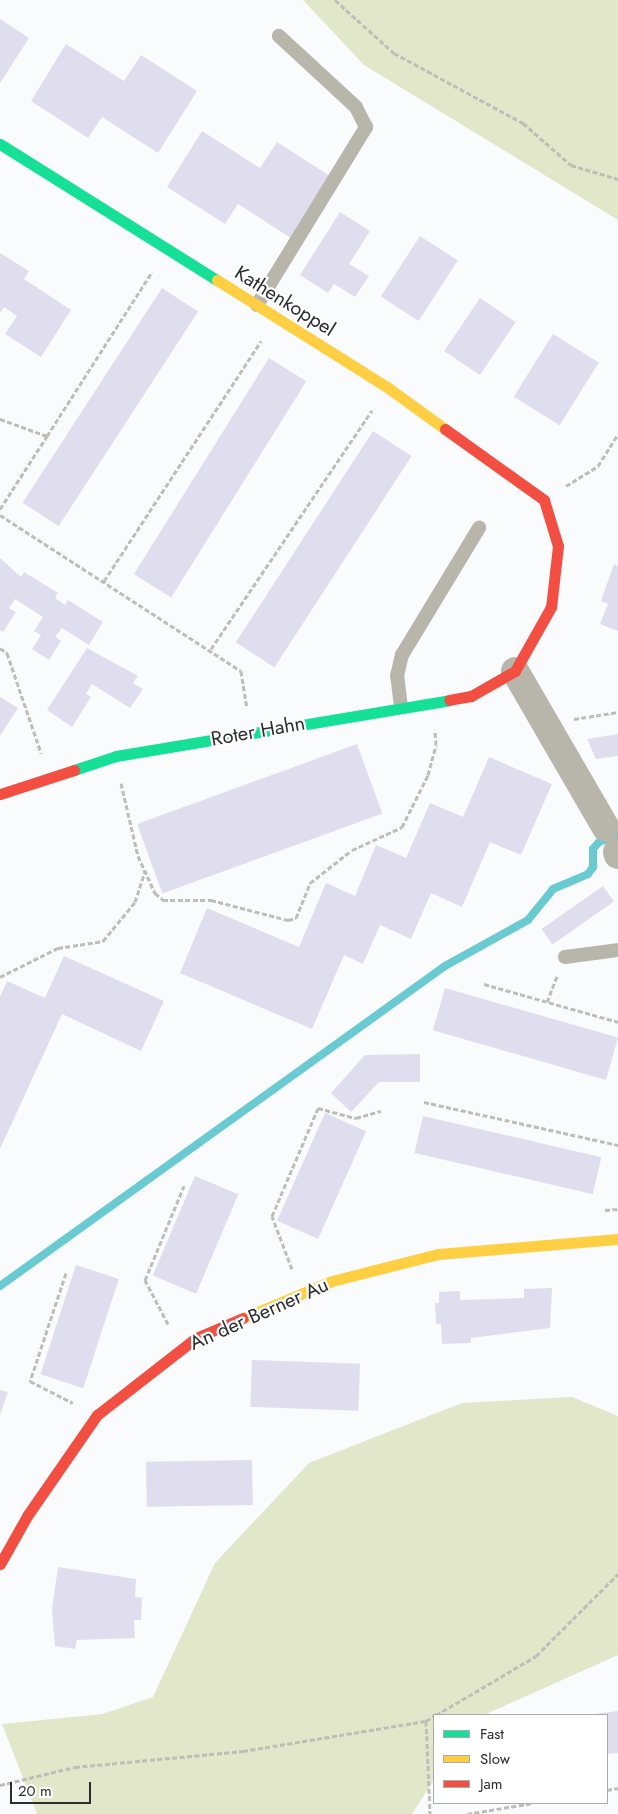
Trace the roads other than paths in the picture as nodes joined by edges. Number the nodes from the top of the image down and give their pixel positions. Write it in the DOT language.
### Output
graph roads {
  1 [pos="279,36"];
  2 [pos="0,144"];
  3 [pos="256,305"];
  4 [pos="479,528"];
  5 [pos="515,671"];
  6 [pos="401,707"];
  7 [pos="0,794"];
  8 [pos="613,845"];
  9 [pos="618,950"];
  10 [pos="565,957"];
  11 [pos="618,1239"];
  12 [pos="0,1564"];
  1 -- 3 [label="lane"];
  2 -- 3 [label="street, Kathenkoppel"];
  3 -- 5 [label="street, Kathenkoppel"];
  4 -- 6 [label="lane"];
  5 -- 6 [label="street, Roter Hahn"];
  5 -- 8 [label="street"];
  6 -- 7 [label="street, Roter Hahn"];
  9 -- 10 [label="lane"];
  11 -- 12 [label="street, An der Berner Au"];
}
